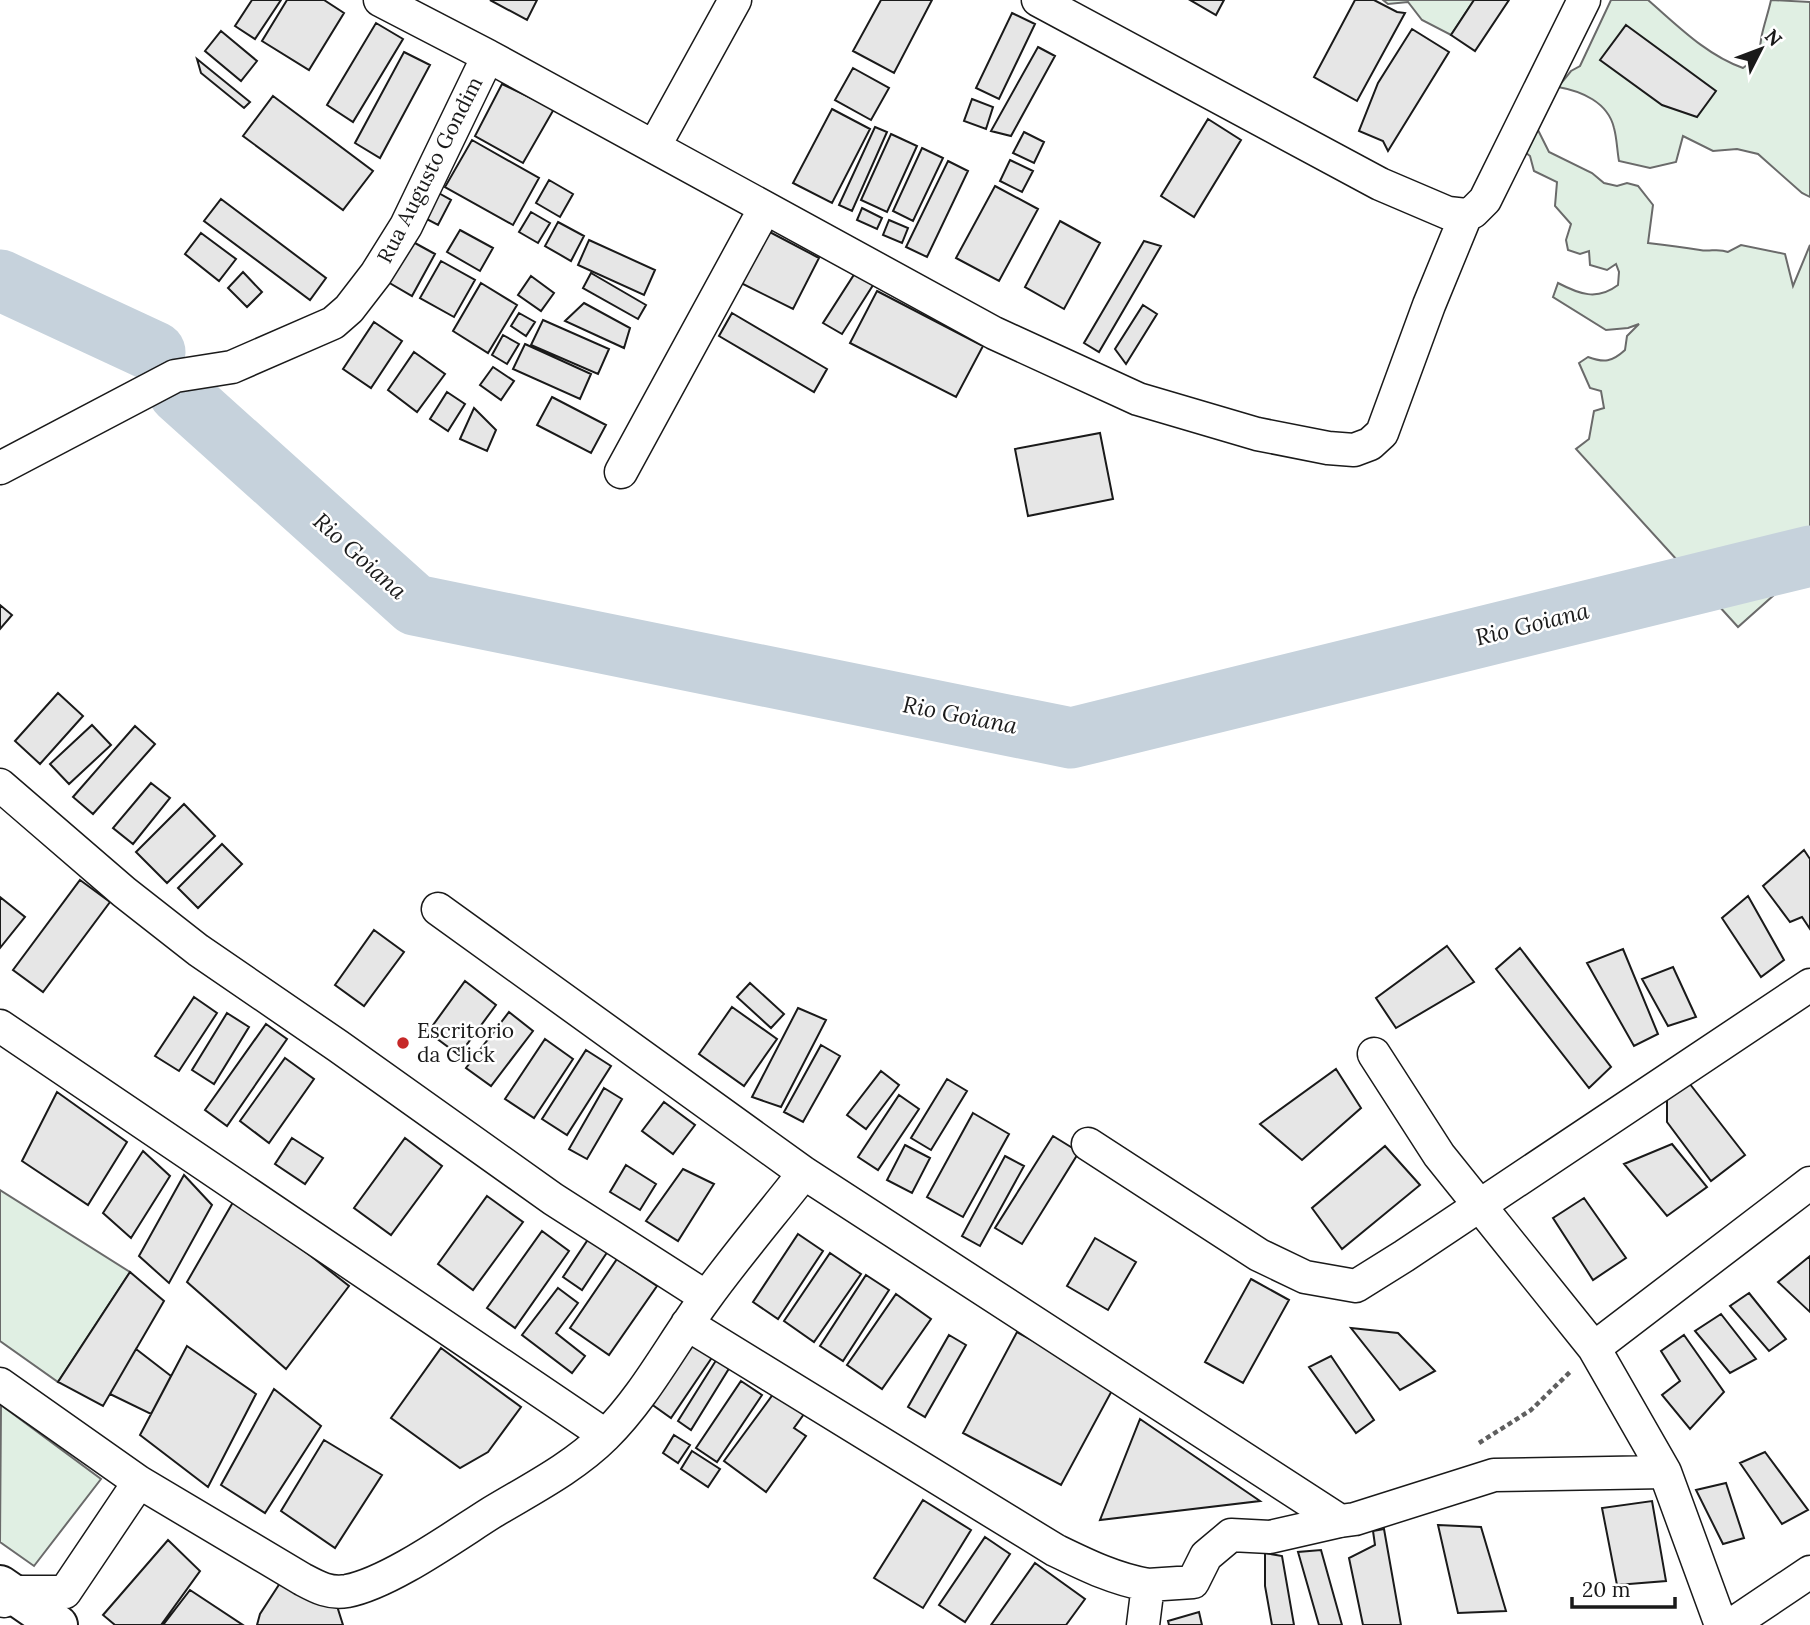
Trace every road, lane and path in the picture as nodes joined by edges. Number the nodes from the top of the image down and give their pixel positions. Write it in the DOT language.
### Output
graph roads {
  1 [pos="380,0"];
  2 [pos="735,0"];
  3 [pos="1038,0"];
  4 [pos="1584,0"];
  5 [pos="488,56"];
  6 [pos="654,147"];
  7 [pos="765,208"];
  8 [pos="1466,215"];
  9 [pos="0,468"];
  10 [pos="621,472"];
  11 [pos="0,785"];
  12 [pos="438,909"];
  13 [pos="1810,985"];
  14 [pos="0,1026"];
  15 [pos="1374,1054"];
  16 [pos="1088,1144"];
  17 [pos="803,1173"];
  18 [pos="1810,1183"];
  19 [pos="1478,1206"];
  20 [pos="706,1297"];
  21 [pos="687,1324"];
  22 [pos="1594,1348"];
  23 [pos="0,1384"];
  24 [pos="605,1435"];
  25 [pos="1473,1447"];
  26 [pos="1665,1472"];
  27 [pos="139,1482"];
  28 [pos="1340,1521"];
  29 [pos="1810,1572"];
  30 [pos="1148,1585"];
  31 [pos="4,1594"];
  32 [pos="58,1625"];
  33 [pos="1143,1625"];
  34 [pos="1721,1625"];
  35 [pos="1731,1625"];
  1 -- 5 [label="street"];
  2 -- 6 [label="street"];
  3 -- 8 [label="street"];
  4 -- 8 [label="street"];
  5 -- 6 [label="street"];
  5 -- 9 [label="street, Rua Augusto Gondim"];
  6 -- 7 [label="street"];
  7 -- 8 [label="street"];
  7 -- 10 [label="street"];
  11 -- 20 [label="street"];
  12 -- 17 [label="street"];
  13 -- 19 [label="street"];
  14 -- 24 [label="street"];
  15 -- 19 [label="street"];
  16 -- 19 [label="street"];
  17 -- 20 [label="street"];
  17 -- 28 [label="street"];
  18 -- 22 [label="street"];
  19 -- 22 [label="street"];
  20 -- 21 [label="street"];
  21 -- 24 [label="street"];
  21 -- 30 [label="street"];
  22 -- 25 [label="path"];
  22 -- 26 [label="street"];
  23 -- 27 [label="street"];
  24 -- 27 [label="street"];
  26 -- 28 [label="street"];
  26 -- 34 [label="street"];
  27 -- 31 [label="street"];
  28 -- 30 [label="street"];
  29 -- 35 [label="street"];
  30 -- 33 [label="street"];
  31 -- 32 [label="street"];
}
